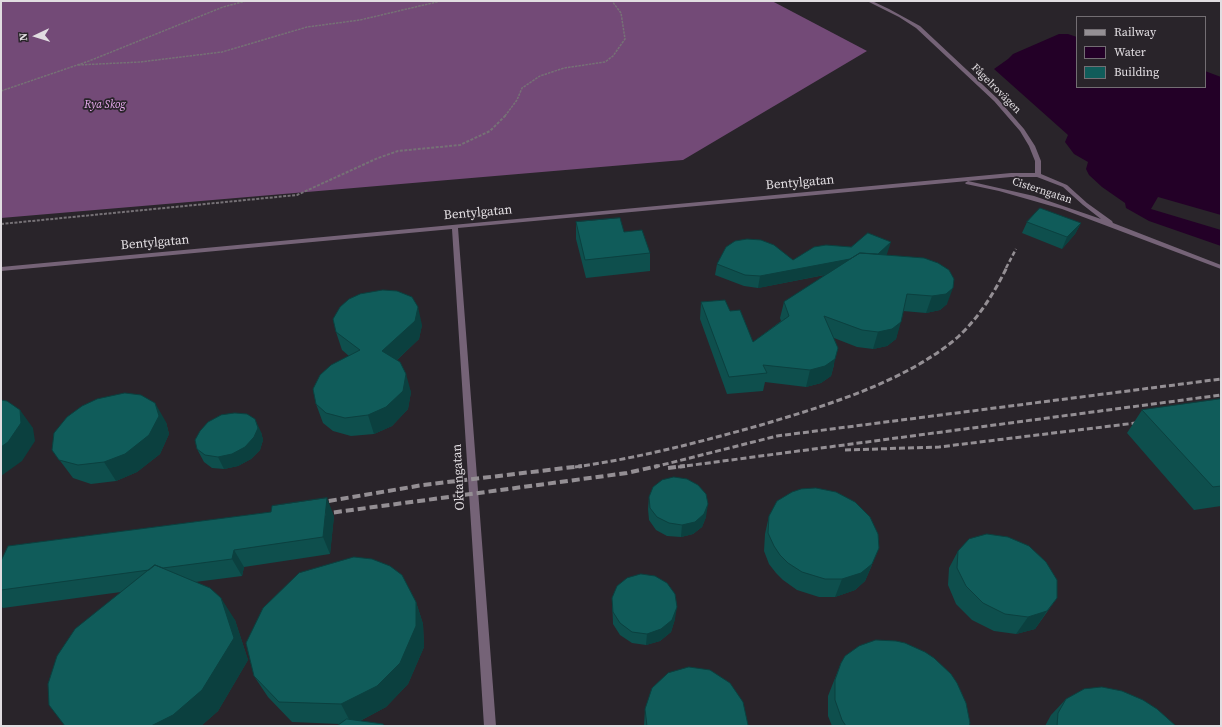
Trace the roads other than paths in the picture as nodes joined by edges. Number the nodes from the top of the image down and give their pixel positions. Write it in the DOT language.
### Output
graph roads {
  1 [pos="869,1"];
  2 [pos="1038,175"];
  3 [pos="957,181"];
  4 [pos="455,227"];
  5 [pos="1119,228"];
  6 [pos="1221,267"];
  7 [pos="1,269"];
  8 [pos="490,726"];
  1 -- 2 [label="lane, Fågelrovägen"];
  2 -- 3 [label="lane"];
  2 -- 5 [label="lane, Cisterngatan"];
  3 -- 4 [label="lane, Bentylgatan"];
  3 -- 5 [label="lane, Cisterngatan"];
  4 -- 7 [label="lane, Bentylgatan"];
  4 -- 8 [label="lane, Oktangatan"];
  5 -- 6 [label="lane, Cisterngatan"];
}
